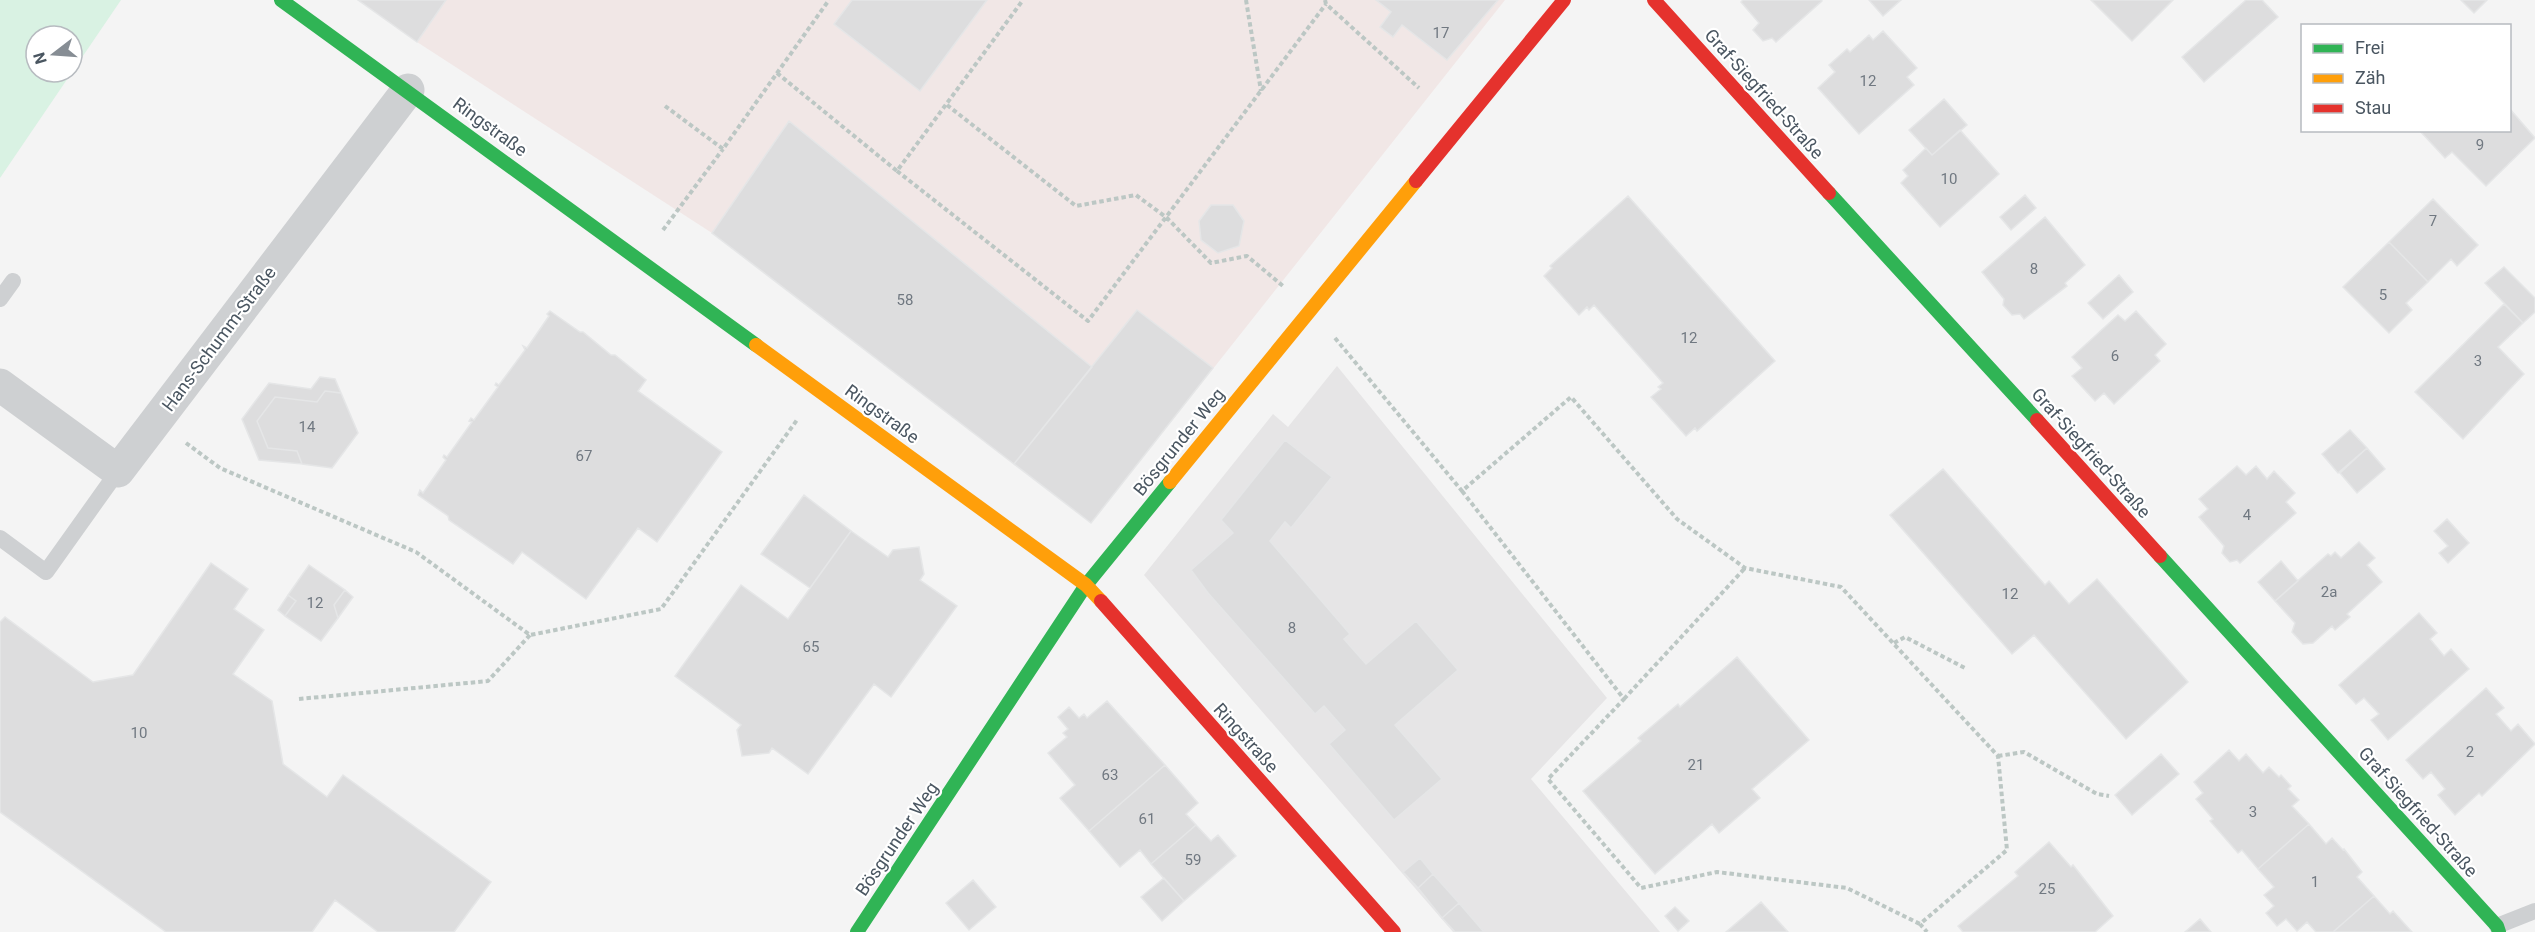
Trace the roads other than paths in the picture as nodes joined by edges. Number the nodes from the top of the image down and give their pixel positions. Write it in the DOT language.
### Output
graph roads {
  1 [pos="281,0"];
  2 [pos="1564,0"];
  3 [pos="1654,0"];
  4 [pos="408,90"];
  5 [pos="13,281"];
  6 [pos="0,299"];
  7 [pos="0,385"];
  8 [pos="118,471"];
  9 [pos="0,538"];
  10 [pos="1086,585"];
  11 [pos="2535,911"];
  12 [pos="2498,929"];
  13 [pos="857,932"];
  14 [pos="1394,932"];
  1 -- 4 [label="street, Ringstraße"];
  2 -- 10 [label="street, Bösgrunder Weg"];
  3 -- 12 [label="street, Graf-Siegfried-Straße"];
  4 -- 8 [label="street, Hans-Schumm-Straße"];
  4 -- 10 [label="street, Ringstraße"];
  5 -- 6 [label="lane"];
  7 -- 8 [label="street"];
  8 -- 9 [label="lane"];
  10 -- 13 [label="street, Bösgrunder Weg"];
  10 -- 14 [label="street, Ringstraße"];
  11 -- 12 [label="lane"];
}
